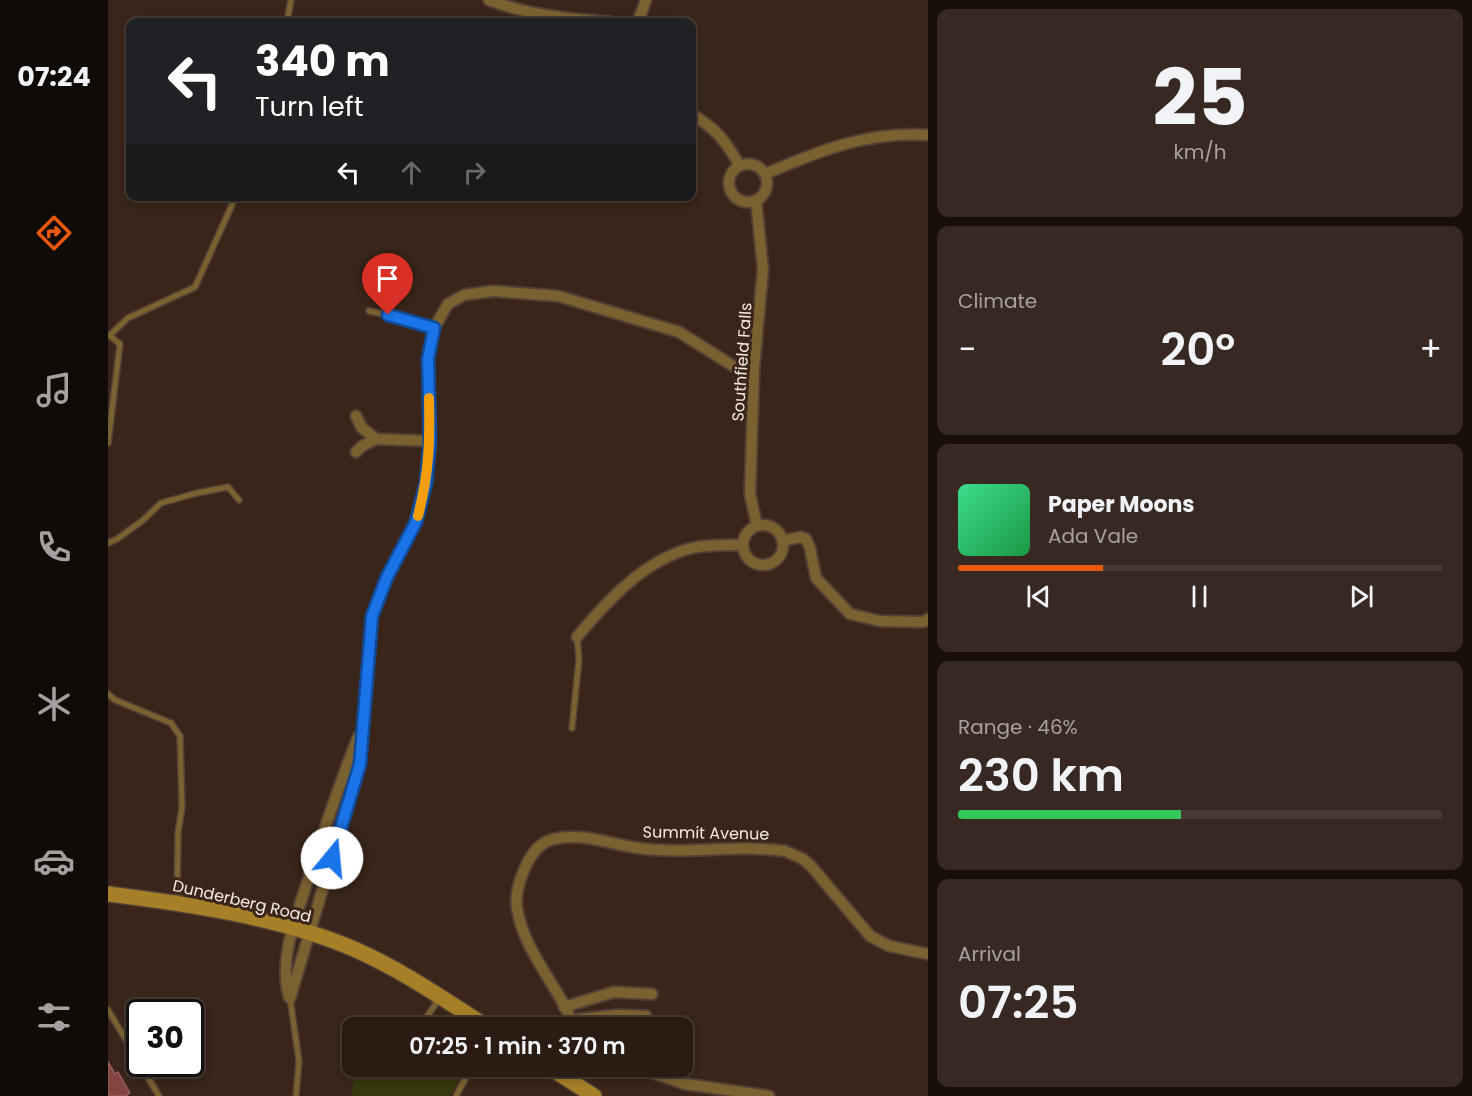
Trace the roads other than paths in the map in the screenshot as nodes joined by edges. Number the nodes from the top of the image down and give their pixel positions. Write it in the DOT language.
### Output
graph roads {
  1 [pos="291,0"];
  2 [pos="489,0"];
  3 [pos="646,0"];
  4 [pos="288,18"];
  5 [pos="566,18"];
  6 [pos="639,18"];
  7 [pos="696,117"];
  8 [pos="927,135"];
  9 [pos="740,166"];
  10 [pos="765,174"];
  11 [pos="756,200"];
  12 [pos="234,201"];
  13 [pos="369,311"];
  14 [pos="434,328"];
  15 [pos="109,334"];
  16 [pos="754,367"];
  17 [pos="356,416"];
  18 [pos="376,439"];
  19 [pos="430,441"];
  20 [pos="108,443"];
  21 [pos="356,452"];
  22 [pos="239,500"];
  23 [pos="757,526"];
  24 [pos="783,541"];
  25 [pos="108,543"];
  26 [pos="742,544"];
  27 [pos="927,620"];
  28 [pos="577,637"];
  29 [pos="108,694"];
  30 [pos="572,728"];
  31 [pos="362,729"];
  32 [pos="338,787"];
  33 [pos="352,793"];
  34 [pos="316,853"];
  35 [pos="332,858"];
  36 [pos="108,894"];
  37 [pos="177,903"];
  38 [pos="300,931"];
  39 [pos="927,954"];
  40 [pos="652,994"];
  41 [pos="440,997"];
  42 [pos="290,998"];
  43 [pos="564,1007"];
  44 [pos="108,1010"];
  45 [pos="646,1016"];
  46 [pos="427,1017"];
  47 [pos="472,1017"];
  48 [pos="570,1017"];
  49 [pos="608,1017"];
  50 [pos="126,1040"];
  51 [pos="148,1077"];
  52 [pos="466,1077"];
  53 [pos="566,1077"];
  54 [pos="665,1077"];
  55 [pos="159,1096"];
  56 [pos="296,1096"];
  57 [pos="456,1096"];
  58 [pos="594,1096"];
  59 [pos="769,1096"];
  1 -- 4 [label="lane"];
  2 -- 5 [label="street"];
  3 -- 6 [label="street"];
  7 -- 9 [label="street"];
  8 -- 10 [label="street"];
  9 -- 10 [label="street"];
  9 -- 11 [label="street"];
  10 -- 11 [label="street"];
  11 -- 16 [label="street, Southfield Falls"];
  12 -- 15 [label="lane"];
  13 -- 14 [label="lane"];
  14 -- 16 [label="street"];
  14 -- 19 [label="street"];
  15 -- 20 [label="lane"];
  16 -- 23 [label="street, Southfield Falls"];
  17 -- 18 [label="street"];
  18 -- 19 [label="street"];
  18 -- 21 [label="street"];
  19 -- 31 [label="street"];
  22 -- 25 [label="lane"];
  23 -- 24 [label="street"];
  23 -- 26 [label="street"];
  24 -- 26 [label="street"];
  24 -- 27 [label="street"];
  26 -- 28 [label="street"];
  28 -- 30 [label="lane"];
  29 -- 37 [label="lane"];
  31 -- 32 [label="street"];
  31 -- 33 [label="street"];
  32 -- 33 [label="street"];
  32 -- 34 [label="street"];
  33 -- 35 [label="street"];
  34 -- 35 [label="street"];
  34 -- 38 [label="street"];
  35 -- 38 [label="street"];
  36 -- 37 [label="street, Dunderberg Road"];
  37 -- 38 [label="street, Dunderberg Road"];
  38 -- 41 [label="street, Dunderberg Road"];
  38 -- 42 [label="street"];
  39 -- 43 [label="street, Summit Avenue"];
  40 -- 43 [label="street"];
  41 -- 46 [label="lane"];
  41 -- 47 [label="street, Dunderberg Road"];
  42 -- 56 [label="lane"];
  43 -- 48 [label="street, Summit Avenue"];
  44 -- 50 [label="lane"];
  45 -- 49 [label="street"];
  51 -- 55 [label="lane"];
  52 -- 57 [label="lane"];
  53 -- 58 [label="street"];
  54 -- 59 [label="street"];
}
